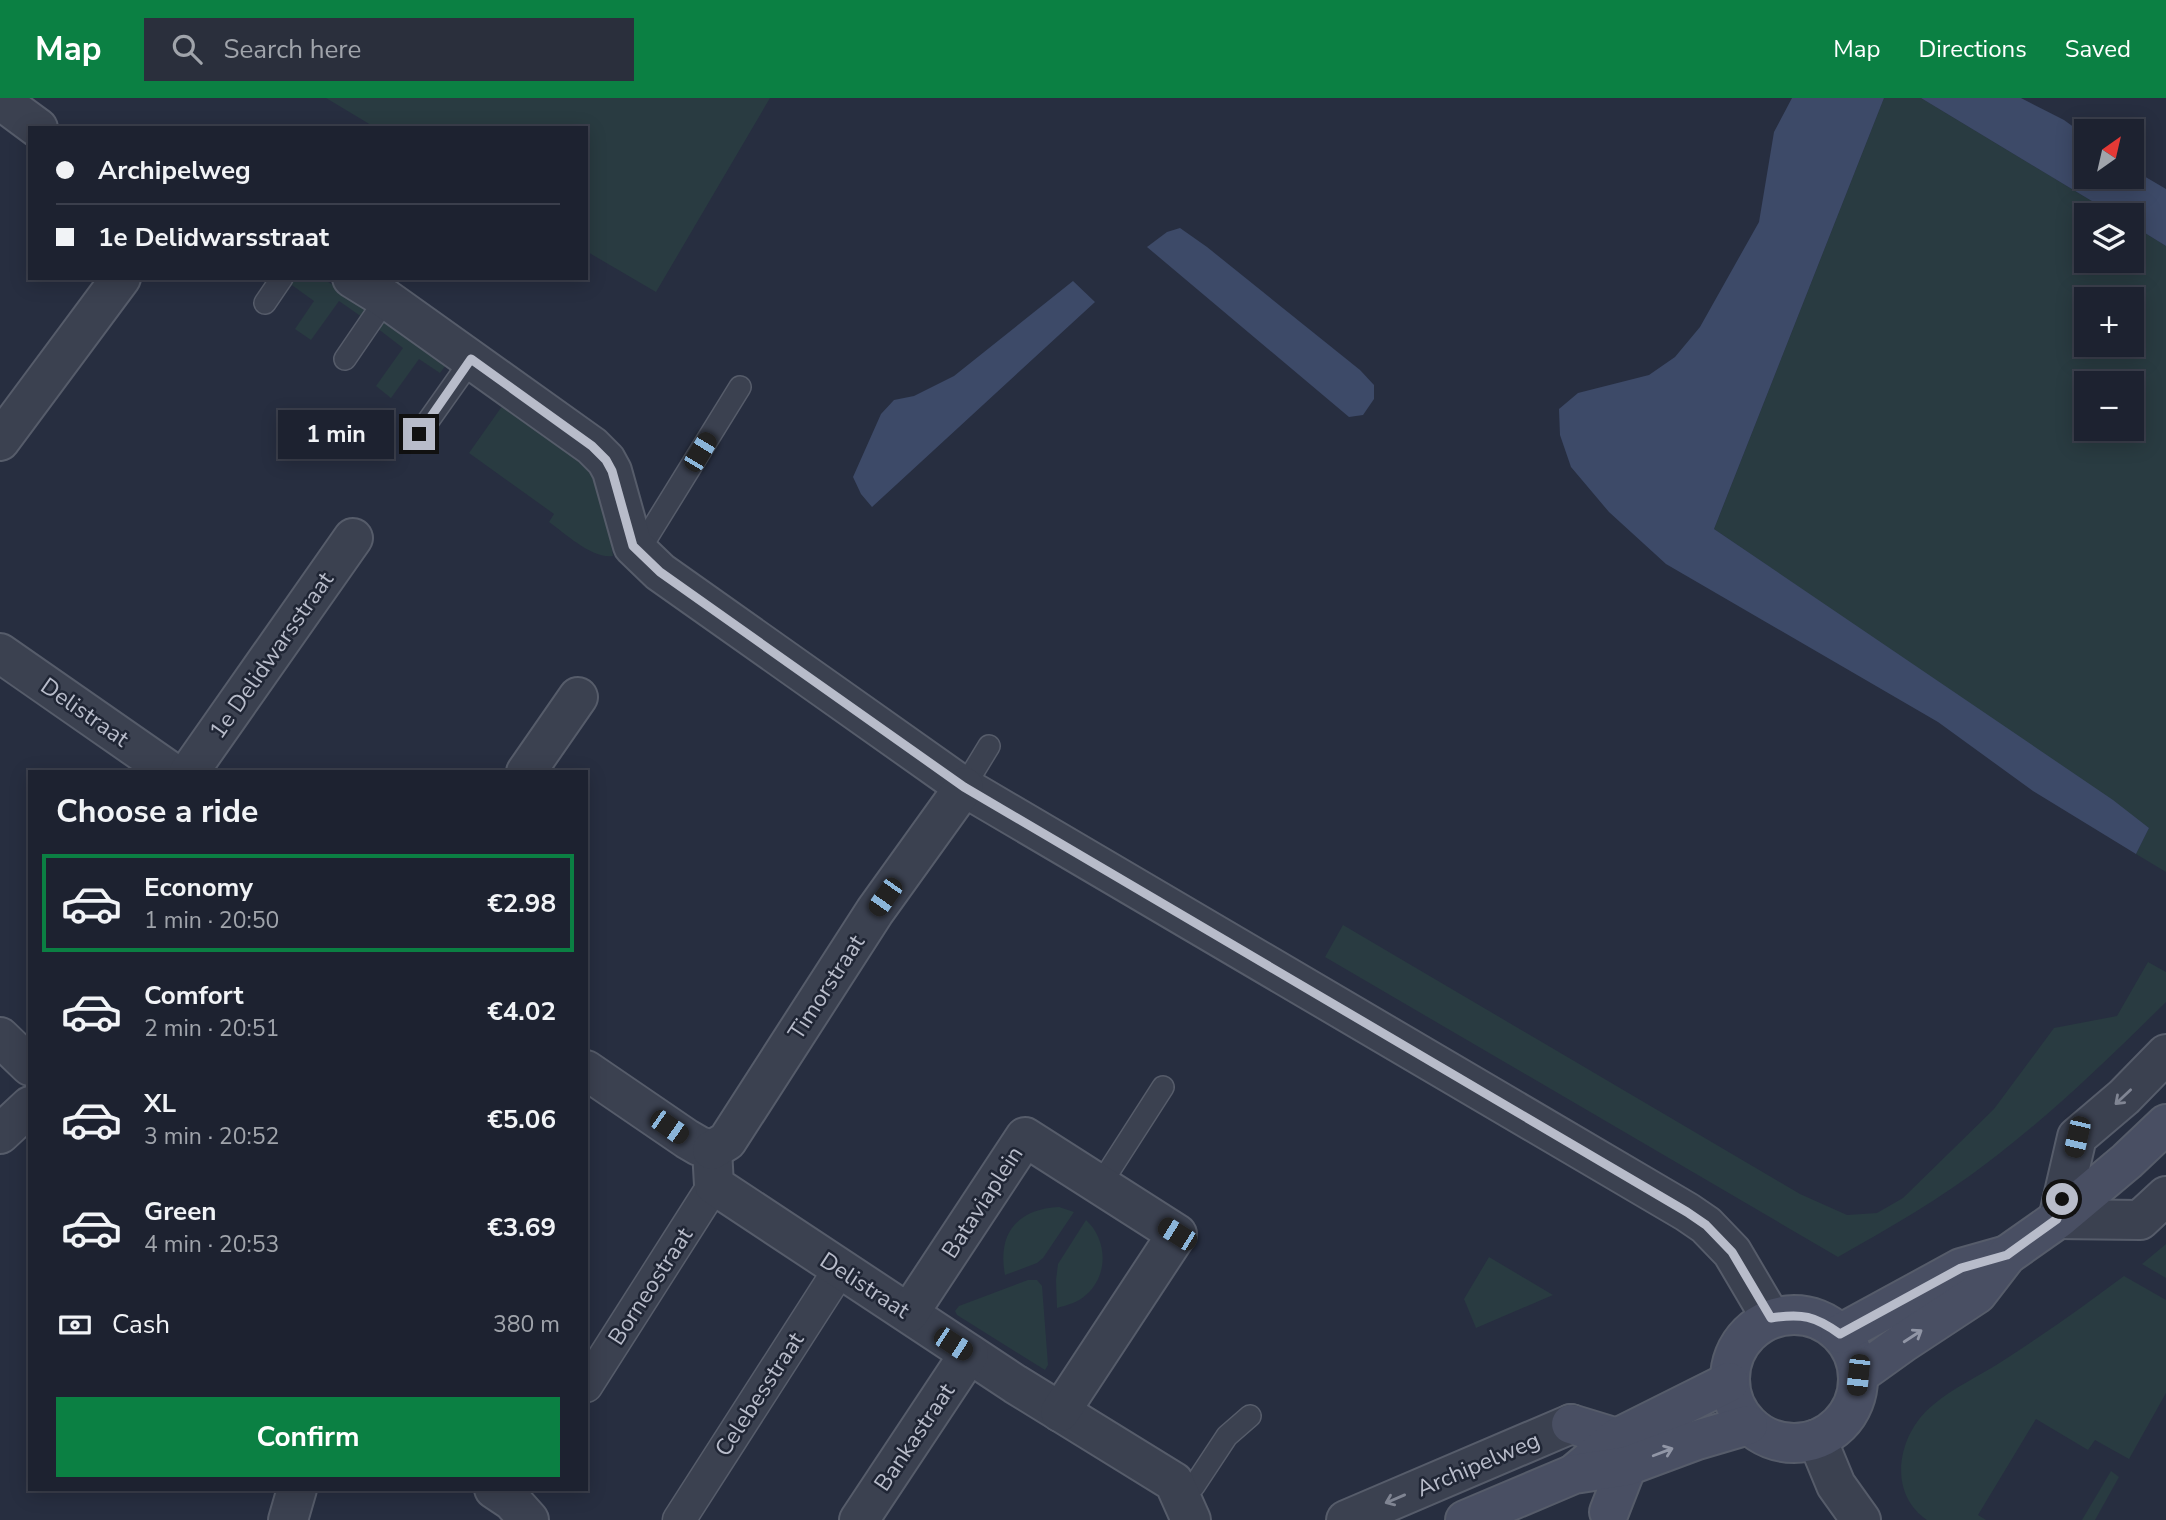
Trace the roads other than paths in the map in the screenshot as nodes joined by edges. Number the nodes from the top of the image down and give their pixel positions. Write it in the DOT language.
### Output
graph roads {
  1 [pos="0,100"];
  2 [pos="35,126"];
  3 [pos="120,280"];
  4 [pos="281,280"];
  5 [pos="355,280"];
  6 [pos="386,299"];
  7 [pos="265,303"];
  8 [pos="345,359"];
  9 [pos="471,359"];
  10 [pos="740,387"];
  11 [pos="419,434"];
  12 [pos="0,441"];
  13 [pos="353,538"];
  14 [pos="638,552"];
  15 [pos="0,653"];
  16 [pos="578,697"];
  17 [pos="989,746"];
  18 [pos="168,770"];
  19 [pos="190,770"];
  20 [pos="527,770"];
  21 [pos="964,787"];
  22 [pos="0,1037"];
  23 [pos="2166,1054"];
  24 [pos="28,1064"];
  25 [pos="588,1071"];
  26 [pos="1163,1087"];
  27 [pos="28,1108"];
  28 [pos="2166,1124"];
  29 [pos="0,1134"];
  30 [pos="713,1168"];
  31 [pos="1100,1185"];
  32 [pos="2166,1196"];
  33 [pos="2057,1219"];
  34 [pos="2007,1255"];
  35 [pos="840,1269"];
  36 [pos="909,1313"];
  37 [pos="1771,1318"];
  38 [pos="1840,1334"];
  39 [pos="969,1354"];
  40 [pos="1858,1375"];
  41 [pos="1729,1382"];
  42 [pos="588,1383"];
  43 [pos="1060,1412"];
  44 [pos="1250,1416"];
  45 [pos="1571,1424"];
  46 [pos="1748,1425"];
  47 [pos="1817,1438"];
  48 [pos="1622,1452"];
  49 [pos="296,1491"];
  50 [pos="1186,1507"];
  51 [pos="1600,1516"];
  52 [pos="1854,1518"];
  53 [pos="288,1520"];
  54 [pos="679,1520"];
  55 [pos="859,1520"];
  56 [pos="1346,1520"];
  57 [pos="1465,1520"];
  1 -- 2 [label="street"];
  3 -- 12 [label="street"];
  4 -- 7 [label="lane"];
  5 -- 6 [label="street"];
  6 -- 8 [label="lane"];
  6 -- 9 [label="street"];
  9 -- 11 [label="lane"];
  9 -- 14 [label="street"];
  10 -- 14 [label="lane"];
  13 -- 19 [label="street, 1e Delidwarsstraat"];
  14 -- 21 [label="street"];
  15 -- 18 [label="street, Delistraat"];
  16 -- 20 [label="street"];
  17 -- 21 [label="lane"];
  21 -- 30 [label="street, Timorstraat"];
  21 -- 37 [label="street"];
  22 -- 24 [label="street"];
  23 -- 33 [label="street, one-way"];
  25 -- 30 [label="street, Delistraat"];
  26 -- 31 [label="lane"];
  27 -- 29 [label="street"];
  28 -- 33 [label="main road"];
  30 -- 35 [label="street, Delistraat"];
  30 -- 42 [label="street, Borneostraat"];
  31 -- 36 [label="street, Bataviaplein"];
  31 -- 43 [label="street, Bataviaplein"];
  32 -- 33 [label="street"];
  33 -- 34 [label="main road"];
  34 -- 38 [label="main road"];
  40 -- 34 [label="main road, one-way"];
  35 -- 36 [label="street, Delistraat"];
  35 -- 54 [label="street, Celebesstraat"];
  36 -- 39 [label="street, Delistraat"];
  37 -- 38 [label="main road"];
  37 -- 41 [label="main road"];
  38 -- 40 [label="main road"];
  39 -- 43 [label="street, Delistraat"];
  39 -- 55 [label="street, Bankastraat"];
  40 -- 47 [label="main road"];
  41 -- 46 [label="main road"];
  41 -- 48 [label="main road, Archipelweg"];
  43 -- 50 [label="street, Delistraat"];
  44 -- 50 [label="lane"];
  45 -- 48 [label="main road"];
  45 -- 56 [label="street, Archipelweg, one-way"];
  46 -- 47 [label="main road"];
  48 -- 46 [label="main road, Archipelweg, one-way"];
  47 -- 52 [label="street"];
  48 -- 51 [label="main road"];
  48 -- 57 [label="main road, Archipelweg"];
  49 -- 53 [label="street"];
}
